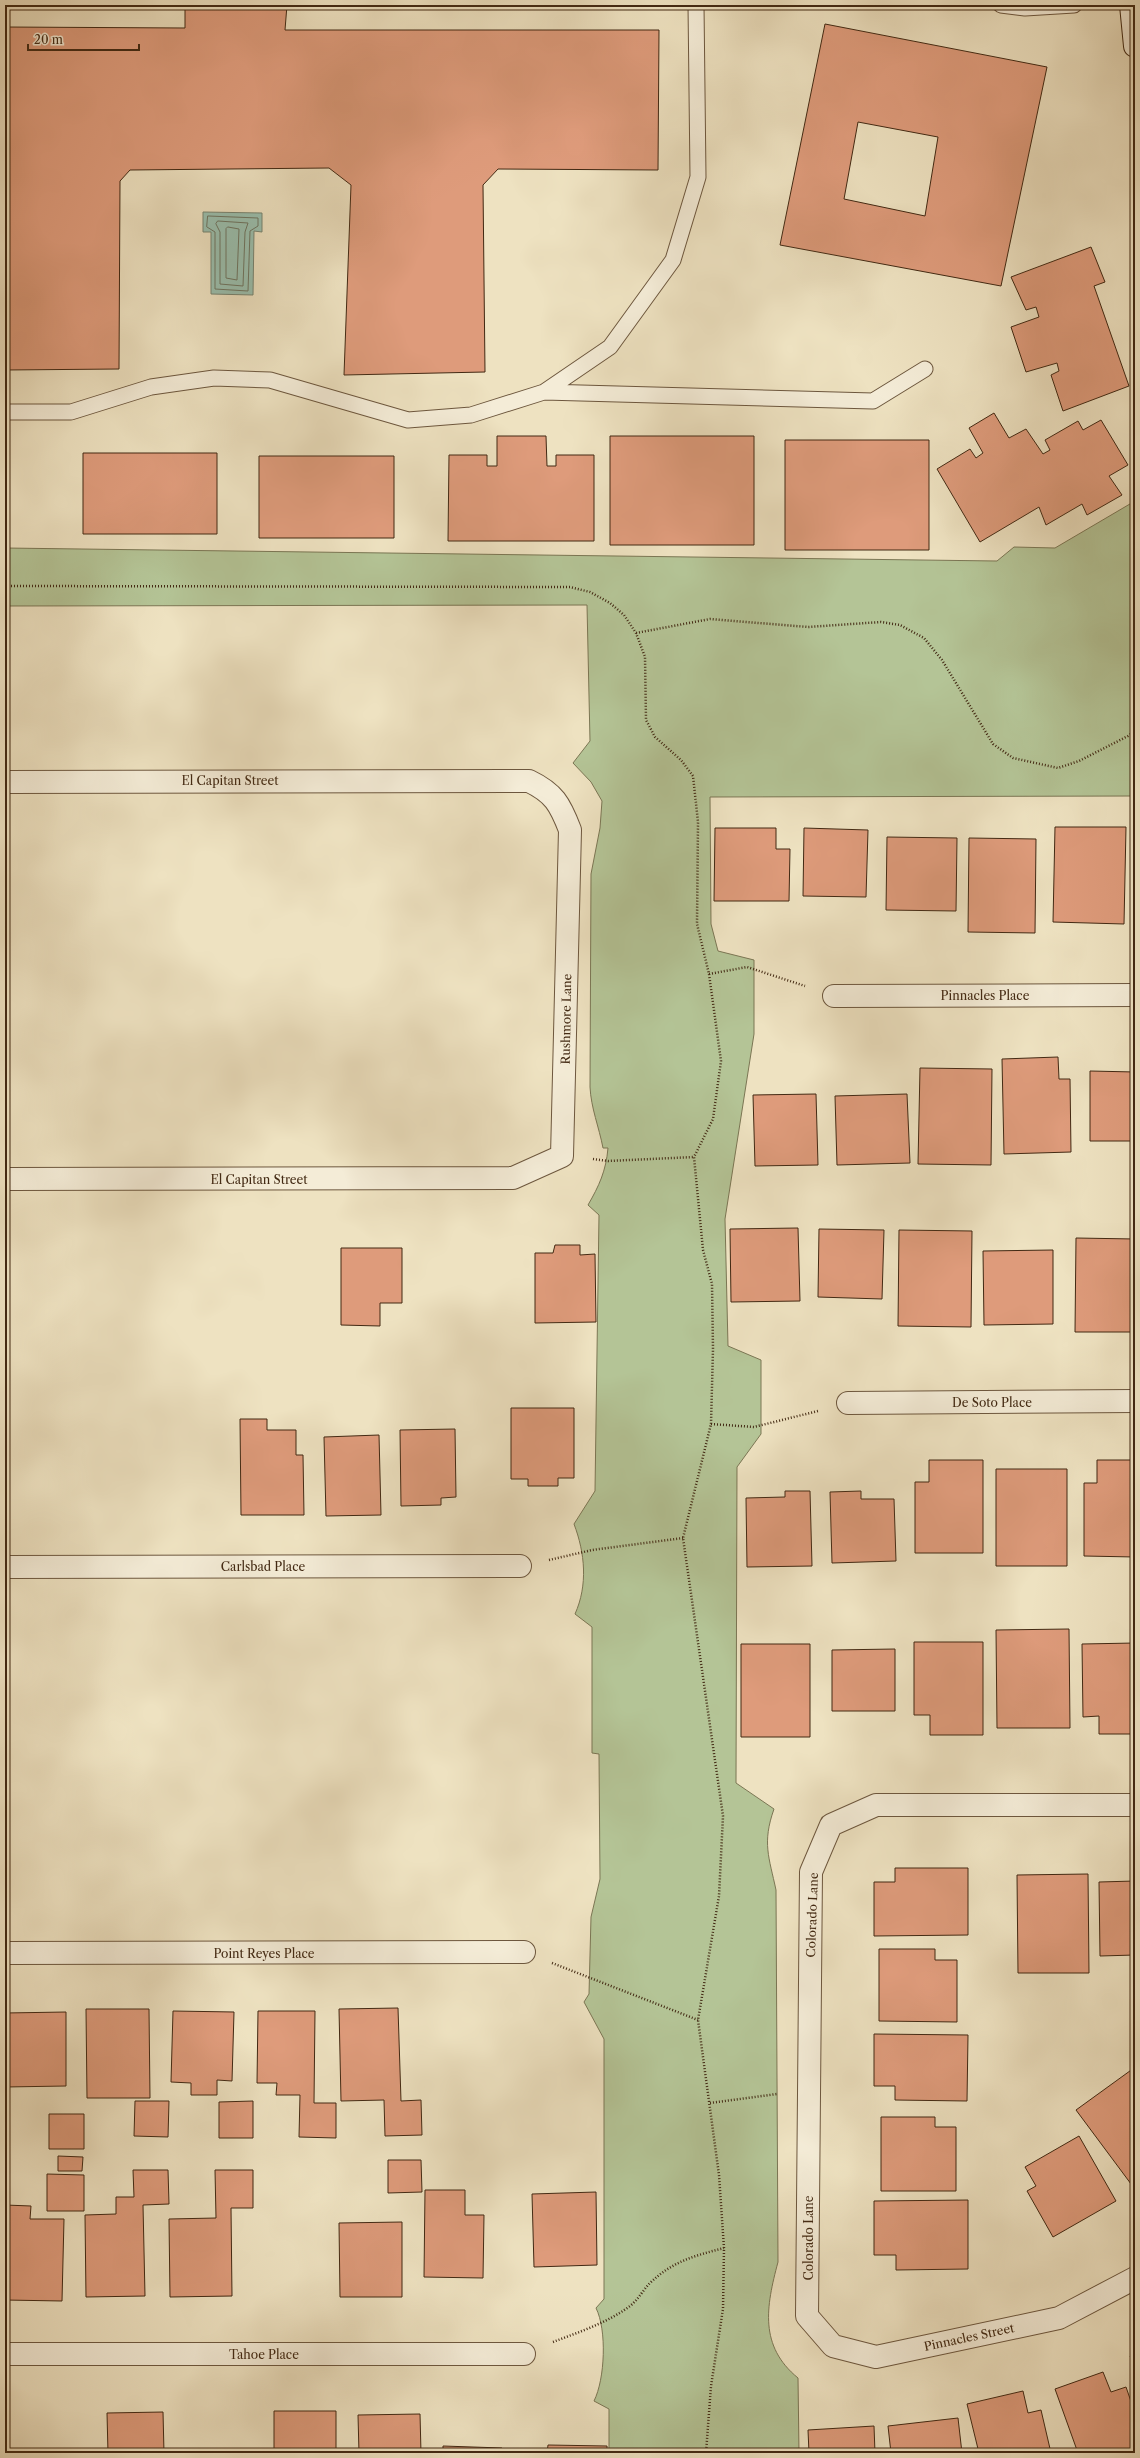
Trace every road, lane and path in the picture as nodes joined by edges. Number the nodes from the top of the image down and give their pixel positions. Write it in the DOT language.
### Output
graph roads {
  1 [pos="696,5"];
  2 [pos="1001,5"];
  3 [pos="1074,5"];
  4 [pos="1131,5"];
  5 [pos="1135,46"];
  6 [pos="925,369"];
  7 [pos="544,392"];
  8 [pos="5,412"];
  9 [pos="5,586"];
  10 [pos="636,633"];
  11 [pos="1135,731"];
  12 [pos="5,782"];
  13 [pos="570,830"];
  14 [pos="709,974"];
  15 [pos="1135,995"];
  16 [pos="834,996"];
  17 [pos="562,1156"];
  18 [pos="694,1157"];
  19 [pos="5,1179"];
  20 [pos="1135,1401"];
  21 [pos="848,1403"];
  22 [pos="711,1424"];
  23 [pos="683,1538"];
  24 [pos="520,1566"];
  25 [pos="5,1567"];
  26 [pos="1135,1805"];
  27 [pos="524,1952"];
  28 [pos="5,1953"];
  29 [pos="698,2020"];
  30 [pos="808,2094"];
  31 [pos="710,2103"];
  32 [pos="724,2248"];
  33 [pos="1135,2278"];
  34 [pos="807,2316"];
  35 [pos="5,2354"];
  36 [pos="524,2354"];
  37 [pos="706,2453"];
  1 -- 7 [label="lane"];
  2 -- 3 [label="lane"];
  4 -- 5 [label="street"];
  6 -- 7 [label="lane"];
  7 -- 8 [label="lane"];
  9 -- 10 [label="path"];
  10 -- 11 [label="path"];
  10 -- 14 [label="path"];
  12 -- 13 [label="street, El Capitan Street"];
  13 -- 17 [label="street, Rushmore Lane"];
  14 -- 16 [label="path"];
  14 -- 18 [label="path"];
  15 -- 16 [label="street, Pinnacles Place"];
  17 -- 18 [label="path"];
  17 -- 19 [label="street, El Capitan Street"];
  18 -- 22 [label="path"];
  20 -- 21 [label="street, De Soto Place"];
  21 -- 22 [label="path"];
  22 -- 23 [label="path"];
  23 -- 24 [label="path"];
  23 -- 29 [label="path"];
  24 -- 25 [label="street, Carlsbad Place"];
  26 -- 30 [label="street, Colorado Lane"];
  27 -- 28 [label="street, Point Reyes Place"];
  27 -- 29 [label="path"];
  29 -- 31 [label="path"];
  30 -- 31 [label="path"];
  30 -- 34 [label="street, Colorado Lane"];
  31 -- 32 [label="path"];
  32 -- 36 [label="path"];
  32 -- 37 [label="path"];
  33 -- 34 [label="street, Pinnacles Street"];
  35 -- 36 [label="street, Tahoe Place"];
}
